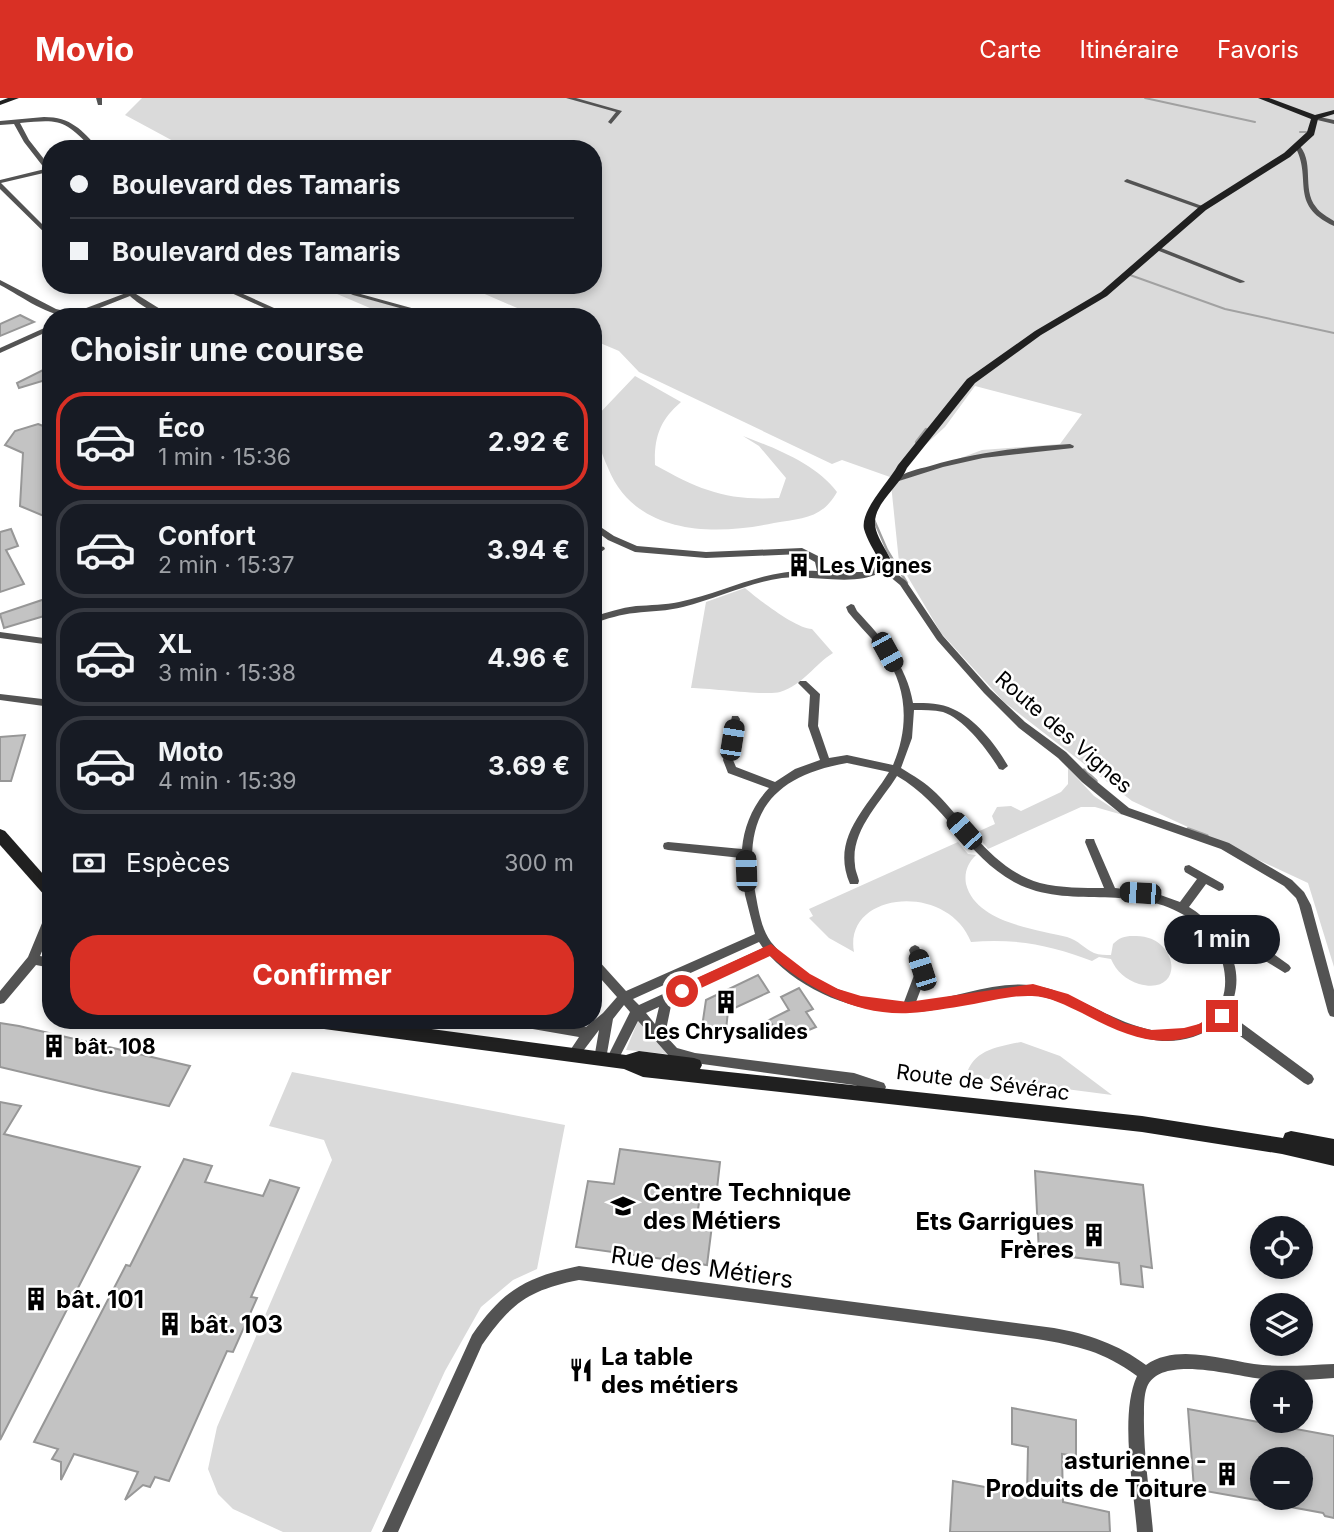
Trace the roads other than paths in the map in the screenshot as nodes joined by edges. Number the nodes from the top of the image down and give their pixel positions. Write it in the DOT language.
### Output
graph roads {
  1 [pos="15,98"];
  2 [pos="569,98"];
  3 [pos="1262,98"];
  4 [pos="0,103"];
  5 [pos="1334,112"];
  6 [pos="1315,118"];
  7 [pos="16,122"];
  8 [pos="611,122"];
  9 [pos="1334,122"];
  10 [pos="0,123"];
  11 [pos="88,140"];
  12 [pos="1297,145"];
  13 [pos="42,161"];
  14 [pos="42,173"];
  15 [pos="1126,181"];
  16 [pos="0,184"];
  17 [pos="1203,208"];
  18 [pos="1334,224"];
  19 [pos="42,228"];
  20 [pos="1156,248"];
  21 [pos="0,282"];
  22 [pos="1242,282"];
  23 [pos="128,294"];
  24 [pos="133,294"];
  25 [pos="238,294"];
  26 [pos="355,294"];
  27 [pos="47,308"];
  28 [pos="94,308"];
  29 [pos="155,308"];
  30 [pos="270,308"];
  31 [pos="407,308"];
  32 [pos="42,331"];
  33 [pos="0,351"];
  34 [pos="1070,446"];
  35 [pos="898,479"];
  36 [pos="602,531"];
  37 [pos="883,567"];
  38 [pos="822,573"];
  39 [pos="851,607"];
  40 [pos="602,617"];
  41 [pos="0,635"];
  42 [pos="42,640"];
  43 [pos="803,683"];
  44 [pos="0,697"];
  45 [pos="42,703"];
  46 [pos="911,706"];
  47 [pos="735,719"];
  48 [pos="825,761"];
  49 [pos="1003,766"];
  50 [pos="895,770"];
  51 [pos="775,786"];
  52 [pos="0,835"];
  53 [pos="1090,842"];
  54 [pos="668,846"];
  55 [pos="745,854"];
  56 [pos="1189,869"];
  57 [pos="1204,878"];
  58 [pos="854,881"];
  59 [pos="42,883"];
  60 [pos="1219,887"];
  61 [pos="1111,891"];
  62 [pos="1182,908"];
  63 [pos="762,936"];
  64 [pos="42,938"];
  65 [pos="771,949"];
  66 [pos="915,950"];
  67 [pos="1228,958"];
  68 [pos="33,960"];
  69 [pos="42,962"];
  70 [pos="1285,968"];
  71 [pos="602,973"];
  72 [pos="623,998"];
  73 [pos="0,999"];
  74 [pos="666,999"];
  75 [pos="908,1008"];
  76 [pos="636,1012"];
  77 [pos="1334,1012"];
  78 [pos="1222,1016"];
  79 [pos="607,1017"];
  80 [pos="602,1021"];
  81 [pos="371,1029"];
  82 [pos="424,1029"];
  83 [pos="563,1029"];
  84 [pos="593,1029"];
  85 [pos="588,1033"];
  86 [pos="659,1036"];
  87 [pos="452,1037"];
  88 [pos="573,1055"];
  89 [pos="613,1060"];
  90 [pos="1308,1079"];
  91 [pos="880,1087"];
  92 [pos="1334,1147"];
  93 [pos="1334,1155"];
  94 [pos="1334,1371"];
  95 [pos="1146,1374"];
  96 [pos="390,1532"];
  97 [pos="1146,1532"];
  1 -- 4 [label="street"];
  2 -- 8 [label="street"];
  3 -- 6 [label="street"];
  5 -- 6 [label="street"];
  6 -- 9 [label="street"];
  6 -- 12 [label="street"];
  7 -- 10 [label="street"];
  7 -- 11 [label="street"];
  7 -- 13 [label="street"];
  12 -- 17 [label="street"];
  12 -- 18 [label="street"];
  14 -- 16 [label="street"];
  15 -- 17 [label="street"];
  16 -- 19 [label="street"];
  17 -- 20 [label="street"];
  20 -- 22 [label="street"];
  20 -- 35 [label="street"];
  21 -- 27 [label="street"];
  23 -- 28 [label="street"];
  24 -- 29 [label="street"];
  25 -- 30 [label="street"];
  26 -- 31 [label="street"];
  32 -- 33 [label="street"];
  34 -- 35 [label="street"];
  35 -- 37 [label="street"];
  36 -- 38 [label="street"];
  37 -- 38 [label="street"];
  37 -- 77 [label="street, Route des Vignes"];
  38 -- 40 [label="street"];
  39 -- 46 [label="street"];
  41 -- 42 [label="street"];
  43 -- 48 [label="street"];
  44 -- 45 [label="street"];
  46 -- 49 [label="street"];
  46 -- 50 [label="street"];
  47 -- 51 [label="street"];
  48 -- 50 [label="street"];
  48 -- 51 [label="street"];
  50 -- 58 [label="street"];
  50 -- 61 [label="street"];
  51 -- 55 [label="street"];
  52 -- 59 [label="street"];
  53 -- 61 [label="street"];
  54 -- 55 [label="street"];
  55 -- 63 [label="street"];
  56 -- 57 [label="street"];
  57 -- 60 [label="street"];
  57 -- 62 [label="street"];
  61 -- 62 [label="street"];
  62 -- 67 [label="street"];
  63 -- 65 [label="street"];
  63 -- 72 [label="street"];
  64 -- 68 [label="street"];
  65 -- 74 [label="street"];
  65 -- 75 [label="street"];
  66 -- 75 [label="street"];
  67 -- 70 [label="street"];
  67 -- 78 [label="street"];
  68 -- 69 [label="street"];
  68 -- 73 [label="street"];
  71 -- 72 [label="street"];
  72 -- 76 [label="street"];
  72 -- 79 [label="street"];
  74 -- 76 [label="street"];
  74 -- 86 [label="street"];
  75 -- 78 [label="street"];
  76 -- 86 [label="street"];
  76 -- 89 [label="street"];
  78 -- 90 [label="street"];
  79 -- 80 [label="street"];
  79 -- 89 [label="street"];
  81 -- 87 [label="street, Route de Sévérac"];
  82 -- 87 [label="street, Route de Sévérac"];
  83 -- 85 [label="street"];
  84 -- 85 [label="street"];
  85 -- 88 [label="street"];
  86 -- 91 [label="street"];
  87 -- 88 [label="street, Route de Sévérac"];
  88 -- 89 [label="street, Route de Sévérac"];
  89 -- 91 [label="street, Route de Sévérac"];
  89 -- 93 [label="street, Route de Sévérac"];
  91 -- 92 [label="street, Route de Sévérac"];
  94 -- 95 [label="street"];
  95 -- 96 [label="street, Rue des Métiers"];
  95 -- 97 [label="street"];
}
